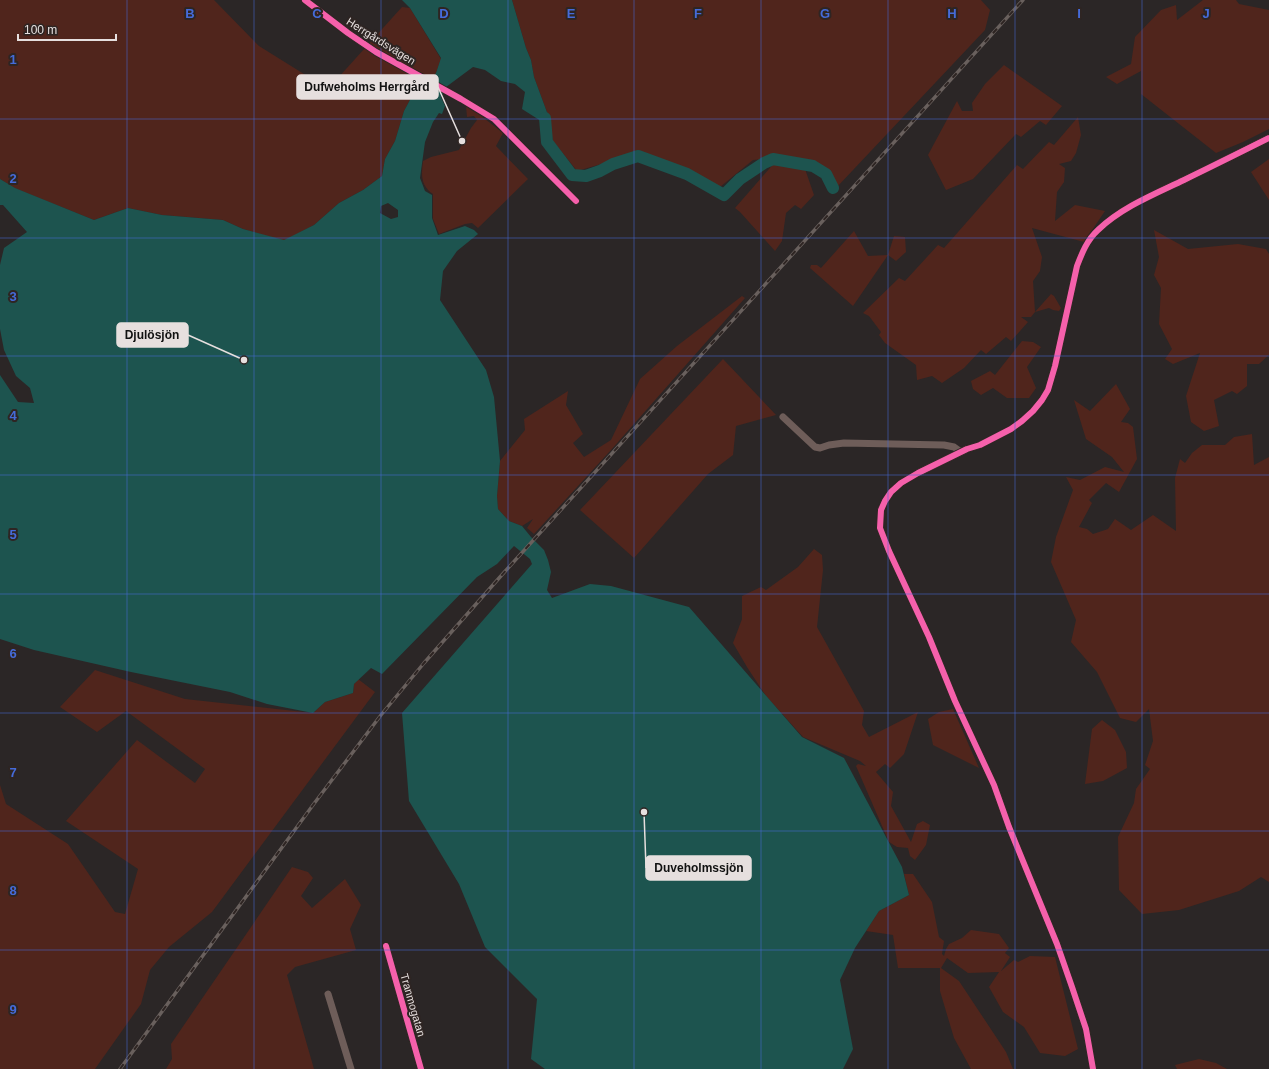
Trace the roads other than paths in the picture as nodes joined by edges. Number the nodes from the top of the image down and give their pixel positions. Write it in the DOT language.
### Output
graph roads {
  1 [pos="306,0"];
  2 [pos="1269,138"];
  3 [pos="576,201"];
  4 [pos="782,417"];
  5 [pos="961,452"];
  6 [pos="386,946"];
  7 [pos="328,994"];
  8 [pos="351,1069"];
  9 [pos="421,1069"];
  10 [pos="1093,1069"];
  1 -- 3 [label="street, Herrgårdsvägen"];
  2 -- 5 [label="street"];
  4 -- 5 [label="street"];
  5 -- 10 [label="street"];
  6 -- 9 [label="street, Tranmogatan"];
  7 -- 8 [label="street"];
}
